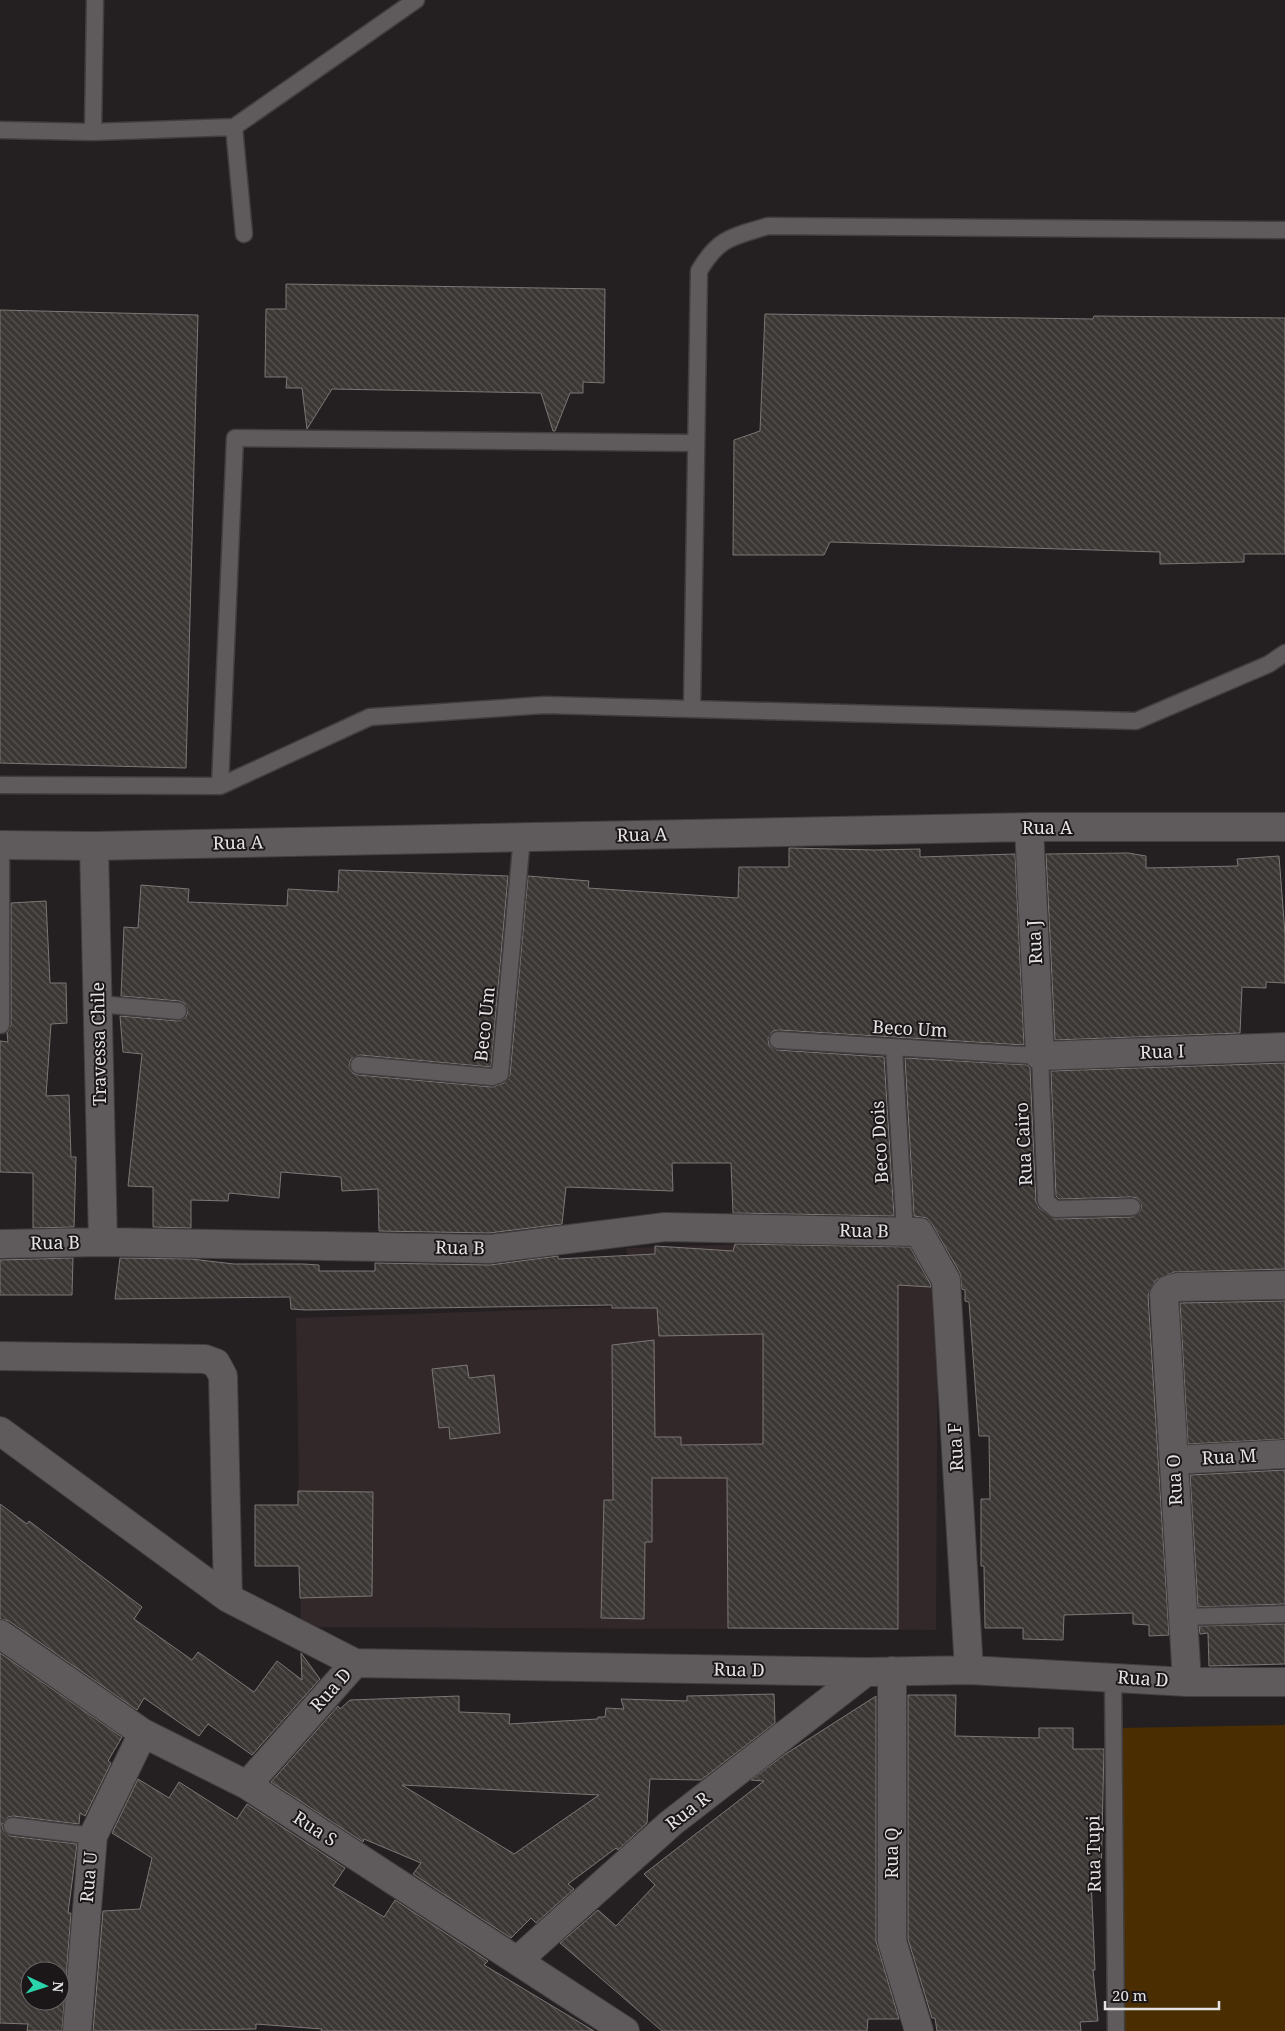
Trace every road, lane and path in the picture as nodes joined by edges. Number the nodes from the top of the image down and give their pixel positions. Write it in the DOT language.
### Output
graph roads {
  1 [pos="95,0"];
  2 [pos="416,0"];
  3 [pos="234,127"];
  4 [pos="0,130"];
  5 [pos="93,132"];
  6 [pos="1285,230"];
  7 [pos="244,234"];
  8 [pos="694,442"];
  9 [pos="1285,653"];
  10 [pos="692,708"];
  11 [pos="0,785"];
  12 [pos="220,786"];
  13 [pos="1285,826"];
  14 [pos="1029,828"];
  15 [pos="522,837"];
  16 [pos="1,845"];
  17 [pos="94,846"];
  18 [pos="98,1004"];
  19 [pos="178,1011"];
  20 [pos="1,1025"];
  21 [pos="778,1040"];
  22 [pos="1285,1047"];
  23 [pos="894,1049"];
  24 [pos="1040,1056"];
  25 [pos="358,1065"];
  26 [pos="1132,1207"];
  27 [pos="912,1232"];
  28 [pos="103,1242"];
  29 [pos="0,1244"];
  30 [pos="1285,1285"];
  31 [pos="0,1356"];
  32 [pos="0,1431"];
  33 [pos="1285,1454"];
  34 [pos="1174,1460"];
  35 [pos="228,1598"];
  36 [pos="1285,1614"];
  37 [pos="1182,1617"];
  38 [pos="1,1636"];
  39 [pos="356,1663"];
  40 [pos="969,1670"];
  41 [pos="879,1672"];
  42 [pos="1113,1676"];
  43 [pos="1187,1682"];
  44 [pos="1285,1682"];
  45 [pos="143,1734"];
  46 [pos="247,1785"];
  47 [pos="12,1826"];
  48 [pos="92,1836"];
  49 [pos="518,1960"];
  50 [pos="77,2031"];
  51 [pos="625,2031"];
  52 [pos="912,2031"];
  53 [pos="919,2031"];
  54 [pos="1116,2031"];
  1 -- 5 [label="lane"];
  2 -- 3 [label="lane"];
  3 -- 5 [label="lane"];
  3 -- 7 [label="lane"];
  4 -- 5 [label="lane"];
  6 -- 8 [label="lane"];
  8 -- 10 [label="lane"];
  8 -- 12 [label="lane"];
  9 -- 10 [label="lane"];
  10 -- 12 [label="lane"];
  11 -- 12 [label="lane"];
  13 -- 14 [label="street, Rua A"];
  14 -- 15 [label="street, Rua A"];
  14 -- 24 [label="street, Rua J"];
  15 -- 17 [label="street, Rua A"];
  15 -- 25 [label="lane, Beco Um"];
  16 -- 17 [label="street, Rua A"];
  16 -- 20 [label="lane"];
  17 -- 18 [label="street, Travessa Chile"];
  18 -- 19 [label="lane"];
  18 -- 28 [label="street, Travessa Chile"];
  21 -- 23 [label="lane, Beco Um"];
  22 -- 24 [label="street, Rua I"];
  23 -- 24 [label="lane, Beco Um"];
  23 -- 27 [label="lane, Beco Dois"];
  24 -- 26 [label="lane, Rua Cairo"];
  27 -- 28 [label="street, Rua B"];
  27 -- 40 [label="street, Rua F"];
  28 -- 29 [label="street, Rua B"];
  30 -- 34 [label="street, Rua O"];
  31 -- 35 [label="street"];
  32 -- 35 [label="street"];
  33 -- 34 [label="street, Rua M"];
  34 -- 37 [label="street, Rua O"];
  35 -- 39 [label="street"];
  36 -- 37 [label="lane"];
  37 -- 43 [label="street, Rua O"];
  38 -- 45 [label="street, Rua S"];
  39 -- 41 [label="street, Rua D"];
  39 -- 46 [label="street, Rua D"];
  40 -- 41 [label="street, Rua D"];
  40 -- 42 [label="street, Rua D"];
  41 -- 49 [label="street, Rua R"];
  41 -- 53 [label="street, Rua Q"];
  42 -- 43 [label="street, Rua D"];
  42 -- 54 [label="lane, Rua Tupi"];
  43 -- 44 [label="street, Rua D"];
  45 -- 46 [label="street, Rua S"];
  45 -- 48 [label="street, Rua U"];
  46 -- 49 [label="street, Rua S"];
  47 -- 48 [label="lane"];
  48 -- 50 [label="street, Rua U"];
  49 -- 51 [label="street, Rua S"];
  52 -- 53 [label="lane"];
}
